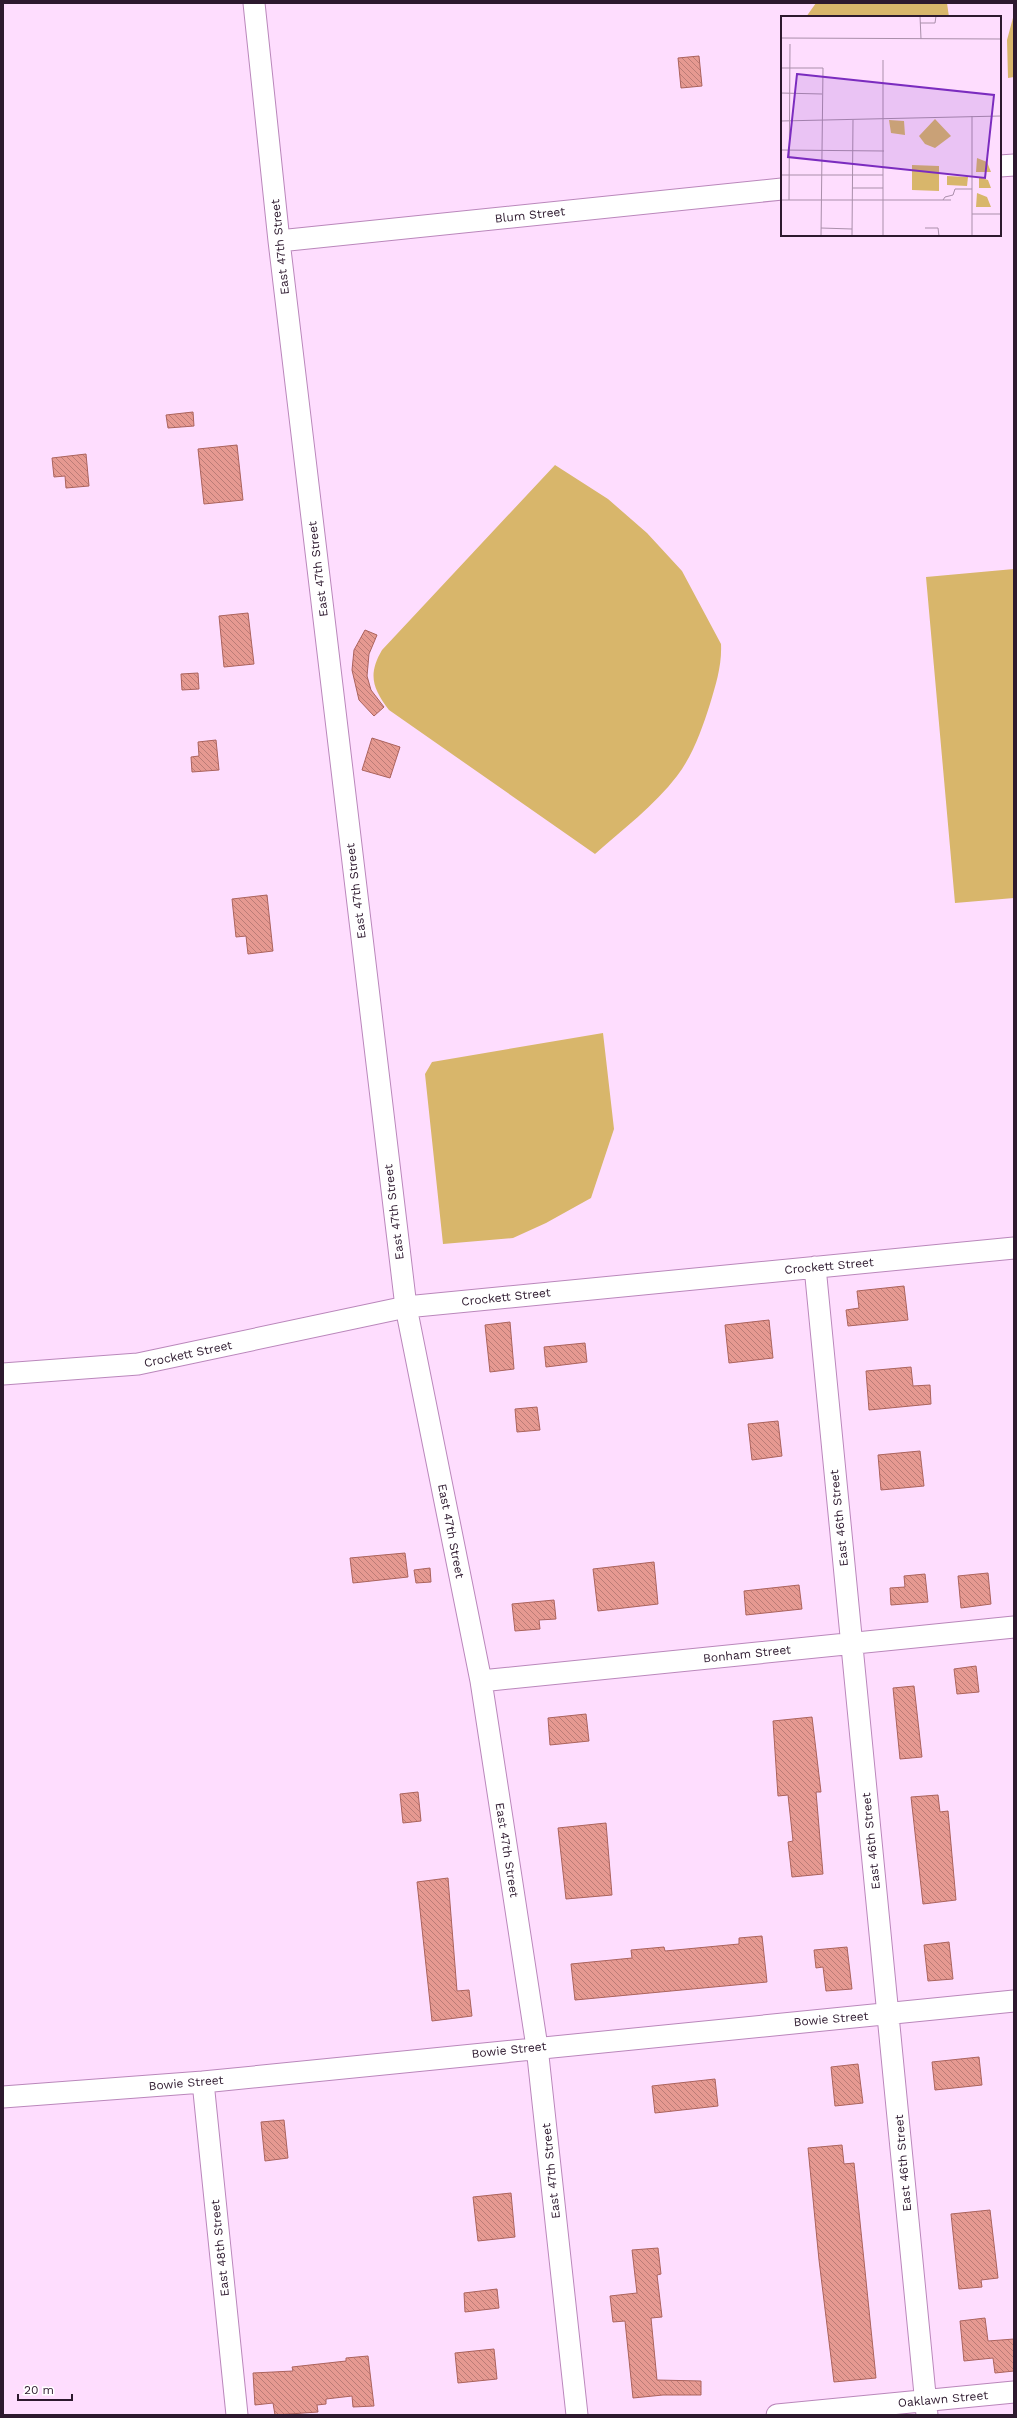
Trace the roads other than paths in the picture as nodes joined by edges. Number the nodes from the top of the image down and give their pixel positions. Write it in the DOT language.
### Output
graph roads {
  1 [pos="254,3"];
  2 [pos="1014,165"];
  3 [pos="1001,166"];
  4 [pos="781,189"];
  5 [pos="279,241"];
  6 [pos="1014,1248"];
  7 [pos="815,1267"];
  8 [pos="406,1307"];
  9 [pos="3,1374"];
  10 [pos="1014,1627"];
  11 [pos="852,1644"];
  12 [pos="481,1681"];
  13 [pos="1014,2000"];
  14 [pos="889,2014"];
  15 [pos="537,2047"];
  16 [pos="204,2082"];
  17 [pos="3,2098"];
  18 [pos="1014,2392"];
  19 [pos="926,2408"];
  20 [pos="238,2415"];
  21 [pos="577,2415"];
  22 [pos="776,2415"];
  1 -- 5 [label="street, East 47th Street"];
  2 -- 3 [label="street"];
  4 -- 5 [label="street, Blum Street"];
  5 -- 8 [label="street, East 47th Street"];
  6 -- 7 [label="street, Crockett Street"];
  7 -- 8 [label="street, Crockett Street"];
  7 -- 11 [label="street, East 46th Street"];
  8 -- 9 [label="street, Crockett Street"];
  8 -- 12 [label="street, East 47th Street"];
  10 -- 11 [label="street, Bonham Street"];
  11 -- 12 [label="street, Bonham Street"];
  11 -- 14 [label="street, East 46th Street"];
  12 -- 15 [label="street, East 47th Street"];
  13 -- 14 [label="street, Bowie Street"];
  14 -- 15 [label="street, Bowie Street"];
  14 -- 19 [label="street, East 46th Street"];
  15 -- 16 [label="street, Bowie Street"];
  15 -- 21 [label="street, East 47th Street"];
  16 -- 17 [label="street, Bowie Street"];
  16 -- 20 [label="street, East 48th Street"];
  18 -- 19 [label="street, Oaklawn Street"];
  19 -- 22 [label="street, Oaklawn Street"];
}
